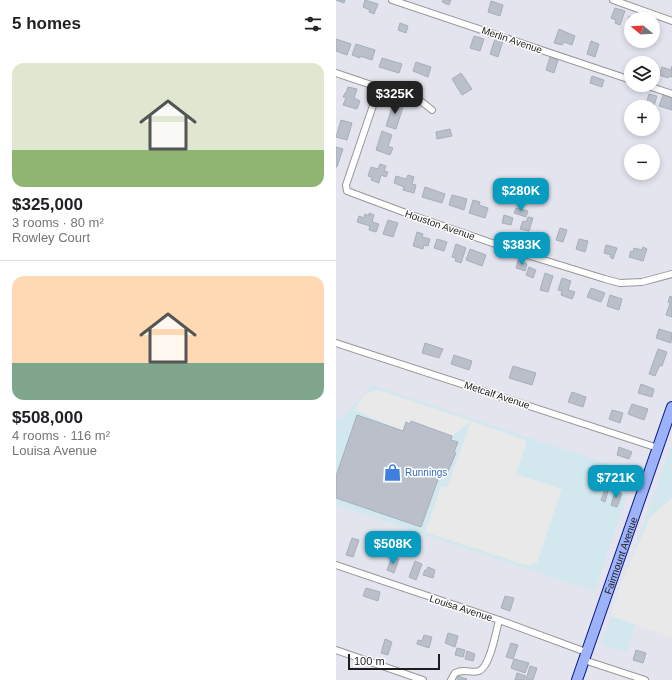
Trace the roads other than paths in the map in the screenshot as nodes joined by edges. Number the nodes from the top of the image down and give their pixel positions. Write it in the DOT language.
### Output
graph roads {
  1 [pos="392,0"];
  2 [pos="613,0"];
  3 [pos="672,21"];
  4 [pos="336,73"];
  5 [pos="624,78"];
  6 [pos="379,88"];
  7 [pos="660,90"];
  8 [pos="672,94"];
  9 [pos="432,110"];
  10 [pos="672,274"];
  11 [pos="336,343"];
  12 [pos="672,407"];
  13 [pos="658,448"];
  14 [pos="336,565"];
  15 [pos="499,620"];
  16 [pos="336,650"];
  17 [pos="585,656"];
  18 [pos="423,680"];
  19 [pos="451,680"];
  20 [pos="577,680"];
  21 [pos="645,680"];
  1 -- 5 [label="street, Merlin Avenue"];
  2 -- 3 [label="street"];
  4 -- 6 [label="street"];
  6 -- 9 [label="street"];
  6 -- 10 [label="street, Houston Avenue"];
  7 -- 8 [label="street"];
  11 -- 13 [label="street, Metcalf Avenue"];
  12 -- 13 [label="main road, Fairmount Avenue"];
  13 -- 17 [label="main road, Fairmount Avenue"];
  14 -- 15 [label="street, Louisa Avenue"];
  15 -- 17 [label="street, Louisa Avenue"];
  15 -- 19 [label="street"];
  16 -- 18 [label="street"];
  17 -- 20 [label="main road, Fairmount Avenue"];
  17 -- 21 [label="street, Louisa Avenue"];
}
